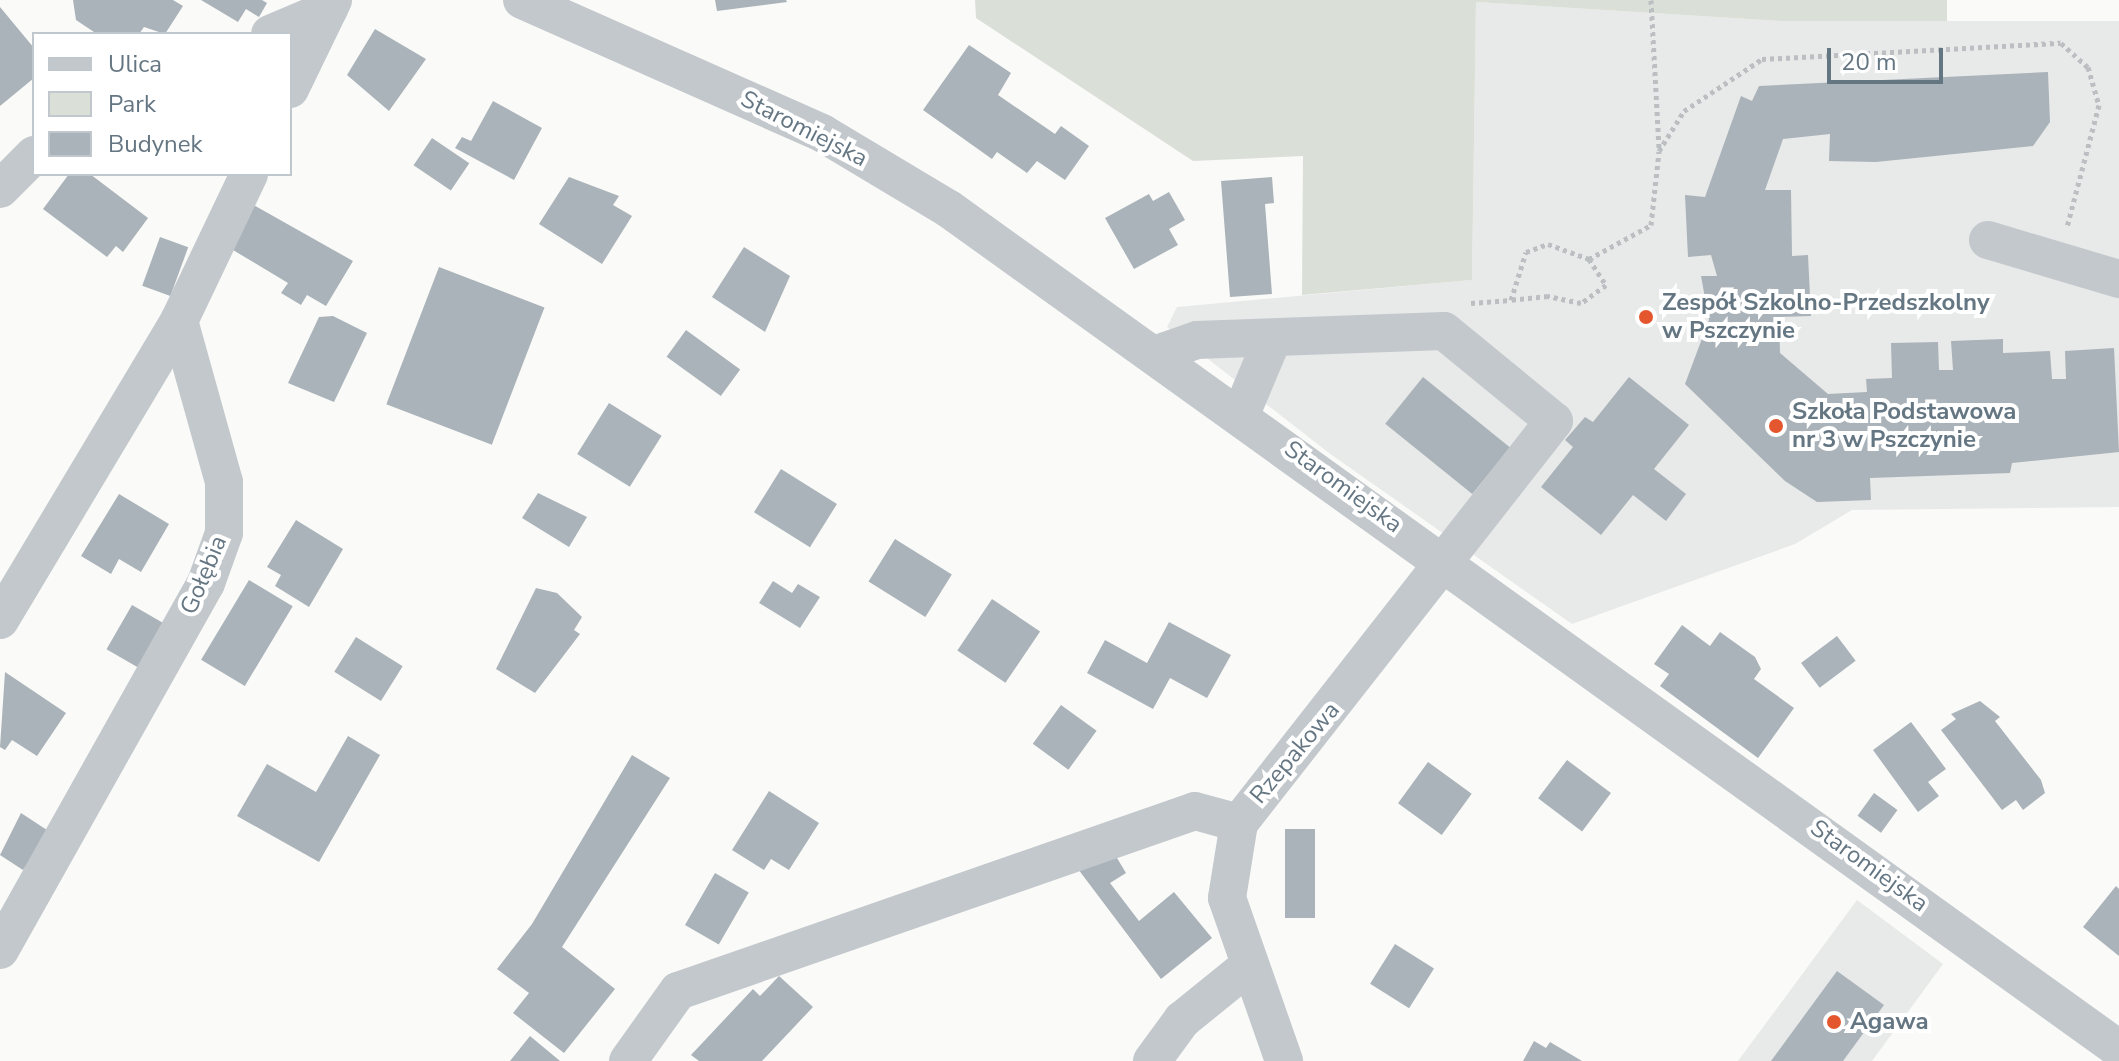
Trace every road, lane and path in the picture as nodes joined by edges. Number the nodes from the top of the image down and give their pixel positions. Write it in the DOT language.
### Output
graph roads {
  1 [pos="522,0"];
  2 [pos="1651,0"];
  3 [pos="331,4"];
  4 [pos="274,32"];
  5 [pos="292,85"];
  6 [pos="1659,151"];
  7 [pos="32,157"];
  8 [pos="248,176"];
  9 [pos="0,189"];
  10 [pos="1988,240"];
  11 [pos="1589,259"];
  12 [pos="2058,261"];
  13 [pos="2119,279"];
  14 [pos="1606,285"];
  15 [pos="1511,300"];
  16 [pos="179,321"];
  17 [pos="1273,338"];
  18 [pos="1157,354"];
  19 [pos="1241,414"];
  20 [pos="1445,560"];
  21 [pos="0,620"];
  22 [pos="1239,823"];
  23 [pos="0,950"];
  24 [pos="1250,965"];
  25 [pos="2119,1049"];
  26 [pos="628,1061"];
  27 [pos="1152,1061"];
  28 [pos="1284,1061"];
  1 -- 18 [label="street, Staromiejska"];
  2 -- 6 [label="path"];
  3 -- 4 [label="street"];
  3 -- 5 [label="street"];
  6 -- 11 [label="path"];
  6 -- 12 [label="path"];
  7 -- 9 [label="street"];
  8 -- 16 [label="street"];
  10 -- 12 [label="street"];
  12 -- 13 [label="street"];
  14 -- 15 [label="path"];
  16 -- 21 [label="street"];
  16 -- 23 [label="street, Gołębia"];
  17 -- 18 [label="street"];
  17 -- 19 [label="street"];
  17 -- 20 [label="street, Rzepakowa"];
  18 -- 19 [label="street, Staromiejska"];
  19 -- 20 [label="street, Staromiejska"];
  20 -- 22 [label="street, Rzepakowa"];
  20 -- 25 [label="street, Staromiejska"];
  22 -- 24 [label="street, Rzepakowa"];
  22 -- 26 [label="street"];
  24 -- 27 [label="street"];
  24 -- 28 [label="street, Rzepakowa"];
}
